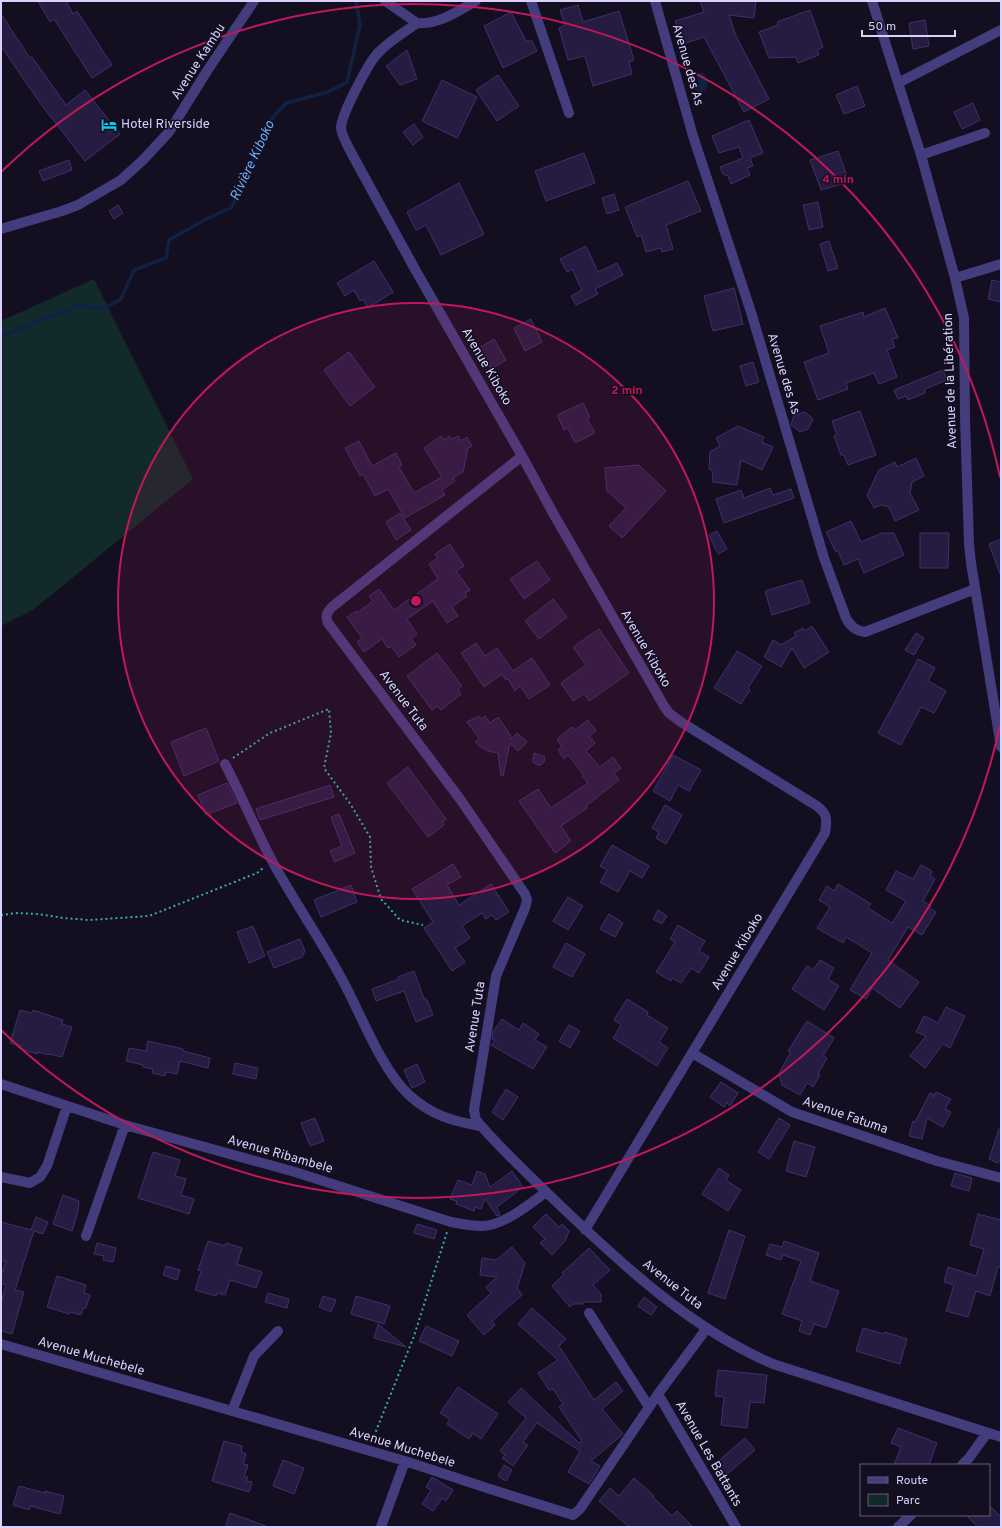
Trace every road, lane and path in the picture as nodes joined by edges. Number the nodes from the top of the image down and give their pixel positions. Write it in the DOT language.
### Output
graph roads {
  1 [pos="254,1"];
  2 [pos="385,1"];
  3 [pos="476,1"];
  4 [pos="530,1"];
  5 [pos="655,1"];
  6 [pos="872,1"];
  7 [pos="417,23"];
  8 [pos="1001,30"];
  9 [pos="898,83"];
  10 [pos="569,113"];
  11 [pos="985,133"];
  12 [pos="921,155"];
  13 [pos="1,229"];
  14 [pos="1001,264"];
  15 [pos="955,278"];
  16 [pos="522,456"];
  17 [pos="975,589"];
  18 [pos="1001,747"];
  19 [pos="226,764"];
  20 [pos="272,860"];
  21 [pos="1,915"];
  22 [pos="423,925"];
  23 [pos="692,1053"];
  24 [pos="1,1084"];
  25 [pos="68,1106"];
  26 [pos="126,1125"];
  27 [pos="480,1126"];
  28 [pos="1,1177"];
  29 [pos="1001,1178"];
  30 [pos="546,1192"];
  31 [pos="451,1222"];
  32 [pos="585,1230"];
  33 [pos="86,1236"];
  34 [pos="589,1313"];
  35 [pos="707,1328"];
  36 [pos="278,1332"];
  37 [pos="1,1344"];
  38 [pos="658,1394"];
  39 [pos="649,1407"];
  40 [pos="232,1411"];
  41 [pos="987,1433"];
  42 [pos="1001,1437"];
  43 [pos="368,1451"];
  44 [pos="405,1461"];
  45 [pos="963,1464"];
  46 [pos="910,1516"];
  47 [pos="381,1527"];
  48 [pos="736,1527"];
  49 [pos="898,1527"];
  1 -- 13 [label="street, Avenue Kambu"];
  2 -- 7 [label="street"];
  3 -- 7 [label="street"];
  4 -- 10 [label="street"];
  5 -- 17 [label="street, Avenue des As"];
  6 -- 9 [label="street, Avenue de la Libération"];
  7 -- 16 [label="street, Avenue Kiboko"];
  8 -- 9 [label="street"];
  9 -- 12 [label="street, Avenue de la Libération"];
  11 -- 12 [label="street"];
  12 -- 15 [label="street, Avenue de la Libération"];
  14 -- 15 [label="street"];
  15 -- 17 [label="street, Avenue de la Libération"];
  16 -- 23 [label="street, Avenue Kiboko"];
  16 -- 27 [label="street, Avenue Tuta"];
  17 -- 18 [label="street, Avenue de la Libération"];
  19 -- 20 [label="street"];
  19 -- 22 [label="path"];
  20 -- 21 [label="path"];
  20 -- 27 [label="street"];
  23 -- 29 [label="street, Avenue Fatuma"];
  23 -- 32 [label="street, Avenue Kiboko"];
  24 -- 25 [label="street, Avenue Ribambele"];
  25 -- 26 [label="street, Avenue Ribambele"];
  25 -- 28 [label="street"];
  26 -- 31 [label="street, Avenue Ribambele"];
  26 -- 33 [label="street"];
  27 -- 30 [label="street, Avenue Tuta"];
  30 -- 31 [label="street, Avenue Ribambele"];
  30 -- 32 [label="street, Avenue Tuta"];
  31 -- 43 [label="path"];
  32 -- 35 [label="street, Avenue Tuta"];
  34 -- 39 [label="street"];
  35 -- 38 [label="street, Avenue Muchebele"];
  35 -- 41 [label="street, Avenue Tuta"];
  36 -- 40 [label="street"];
  37 -- 40 [label="street, Avenue Muchebele"];
  38 -- 39 [label="street, Avenue Muchebele"];
  38 -- 48 [label="street, Avenue Les Battants"];
  39 -- 44 [label="street, Avenue Muchebele"];
  40 -- 43 [label="street, Avenue Muchebele"];
  41 -- 42 [label="street, Avenue Tuta"];
  41 -- 45 [label="street"];
  43 -- 44 [label="street, Avenue Muchebele"];
  44 -- 47 [label="street"];
  46 -- 49 [label="street"];
}
